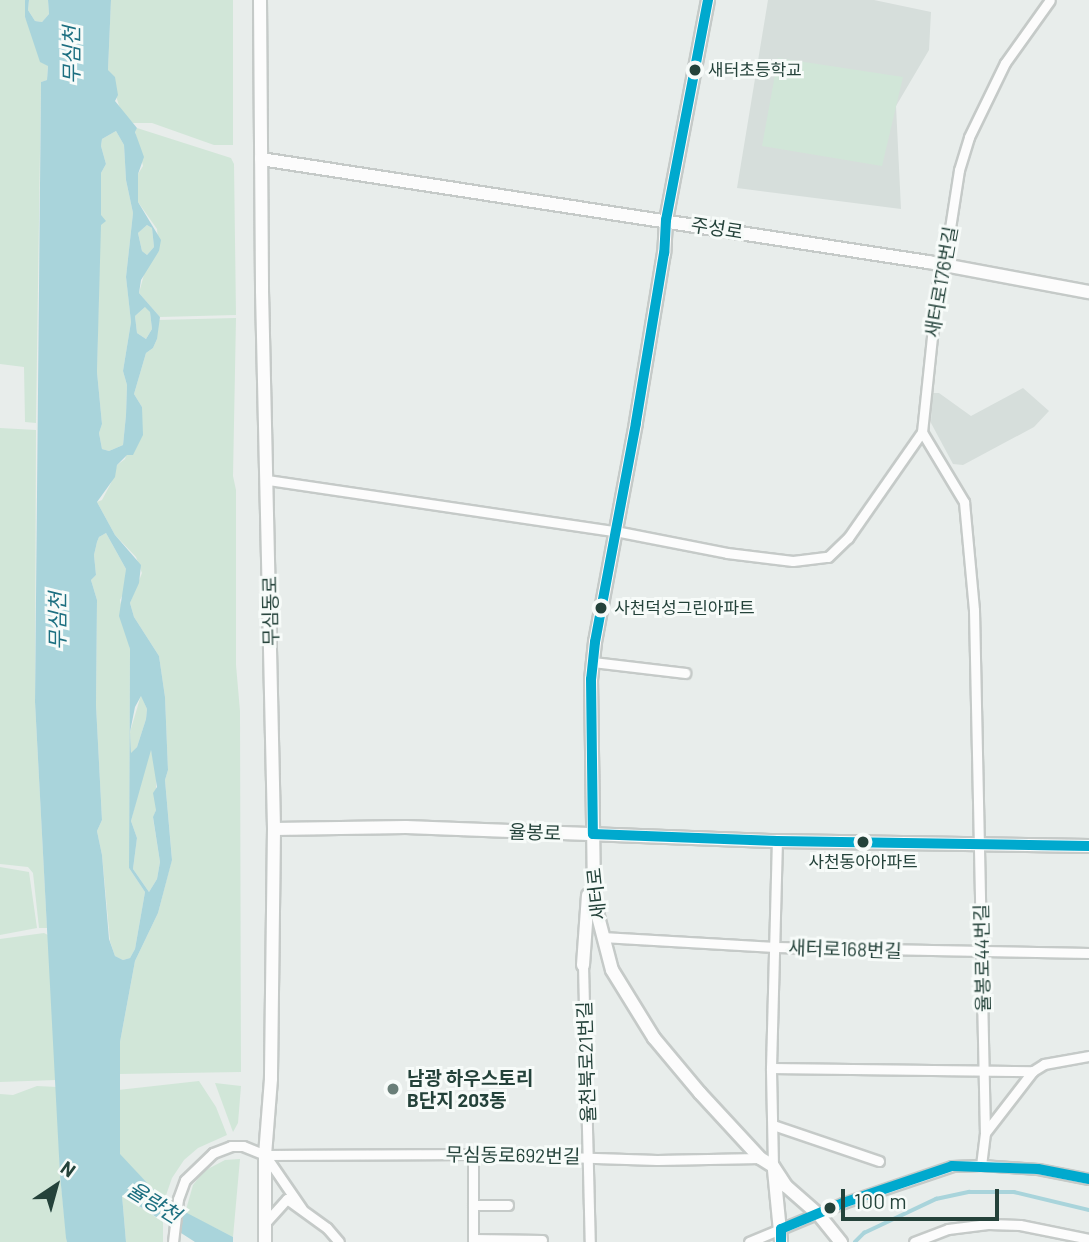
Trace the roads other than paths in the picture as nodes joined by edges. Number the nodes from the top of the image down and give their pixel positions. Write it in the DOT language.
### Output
graph roads {
  1 [pos="260,0"];
  2 [pos="708,0"];
  3 [pos="1050,0"];
  4 [pos="261,159"];
  5 [pos="666,220"];
  6 [pos="941,265"];
  7 [pos="1089,292"];
  8 [pos="922,432"];
  9 [pos="268,480"];
  10 [pos="615,531"];
  11 [pos="593,662"];
  12 [pos="685,673"];
  13 [pos="274,830"];
  14 [pos="593,834"];
  15 [pos="777,841"];
  16 [pos="980,846"];
  17 [pos="1089,846"];
  18 [pos="592,853"];
  19 [pos="602,937"];
  20 [pos="775,947"];
  21 [pos="982,953"];
  22 [pos="1089,953"];
  23 [pos="610,964"];
  24 [pos="583,965"];
  25 [pos="1089,1056"];
  26 [pos="771,1068"];
  27 [pos="984,1070"];
  28 [pos="1033,1071"];
  29 [pos="773,1125"];
  30 [pos="985,1133"];
  31 [pos="473,1154"];
  32 [pos="265,1155"];
  33 [pos="588,1156"];
  34 [pos="760,1158"];
  35 [pos="879,1161"];
  36 [pos="981,1165"];
  37 [pos="773,1166"];
  38 [pos="1089,1179"];
  39 [pos="473,1205"];
  40 [pos="508,1205"];
  41 [pos="302,1209"];
  42 [pos="819,1215"];
  43 [pos="266,1222"];
  44 [pos="781,1236"];
  45 [pos="173,1237"];
  46 [pos="1089,1239"];
  47 [pos="473,1240"];
  48 [pos="542,1240"];
  49 [pos="265,1242"];
  50 [pos="339,1242"];
  51 [pos="590,1242"];
  52 [pos="749,1242"];
  53 [pos="841,1242"];
  54 [pos="914,1242"];
  1 -- 4 [label="street, 무심동로"];
  2 -- 5 [label="street, 새터로"];
  3 -- 6 [label="street, 새터로176번길"];
  4 -- 5 [label="street, 주성로"];
  4 -- 9 [label="street, 무심동로"];
  5 -- 6 [label="street, 주성로"];
  5 -- 10 [label="street, 새터로"];
  6 -- 7 [label="street, 주성로"];
  6 -- 8 [label="street, 새터로176번길"];
  8 -- 10 [label="street, 새터로176번길"];
  8 -- 16 [label="street, 율봉로44번길"];
  9 -- 10 [label="street"];
  9 -- 13 [label="street, 무심동로"];
  10 -- 11 [label="street, 새터로"];
  11 -- 12 [label="street"];
  11 -- 14 [label="street, 새터로"];
  13 -- 14 [label="street, 율봉로"];
  13 -- 32 [label="street, 무심동로"];
  14 -- 15 [label="street, 율봉로"];
  14 -- 18 [label="street, 새터로"];
  15 -- 16 [label="street, 율봉로"];
  15 -- 20 [label="street"];
  16 -- 17 [label="street, 율봉로"];
  16 -- 21 [label="street, 율봉로44번길"];
  18 -- 19 [label="street, 새터로"];
  18 -- 24 [label="street"];
  19 -- 20 [label="street, 새터로168번길"];
  19 -- 23 [label="street, 새터로"];
  20 -- 21 [label="street, 새터로168번길"];
  20 -- 26 [label="street"];
  21 -- 22 [label="street, 새터로168번길"];
  21 -- 27 [label="street, 율봉로44번길"];
  23 -- 24 [label="street"];
  23 -- 34 [label="street, 새터로"];
  24 -- 33 [label="street, 율천북로21번길"];
  25 -- 28 [label="street"];
  26 -- 27 [label="street"];
  26 -- 29 [label="street"];
  27 -- 28 [label="street"];
  27 -- 30 [label="street, 율봉로44번길"];
  28 -- 30 [label="street"];
  29 -- 35 [label="street"];
  29 -- 37 [label="street"];
  30 -- 36 [label="street, 율봉로44번길"];
  31 -- 32 [label="street, 무심동로692번길"];
  31 -- 33 [label="street, 무심동로692번길"];
  31 -- 39 [label="street"];
  32 -- 41 [label="street"];
  32 -- 43 [label="street, 무심동로"];
  32 -- 45 [label="street"];
  33 -- 34 [label="street, 무심동로692번길"];
  33 -- 51 [label="street, 율천북로21번길"];
  34 -- 37 [label="street, 새터로"];
  36 -- 38 [label="street"];
  36 -- 42 [label="street"];
  37 -- 42 [label="street, 새터로"];
  37 -- 44 [label="street"];
  39 -- 40 [label="street"];
  39 -- 47 [label="street"];
  41 -- 43 [label="street"];
  41 -- 50 [label="street"];
  42 -- 44 [label="street"];
  42 -- 53 [label="street, 새터로"];
  43 -- 49 [label="street, 무심동로"];
  44 -- 52 [label="street"];
  46 -- 54 [label="street"];
  47 -- 48 [label="street"];
}
